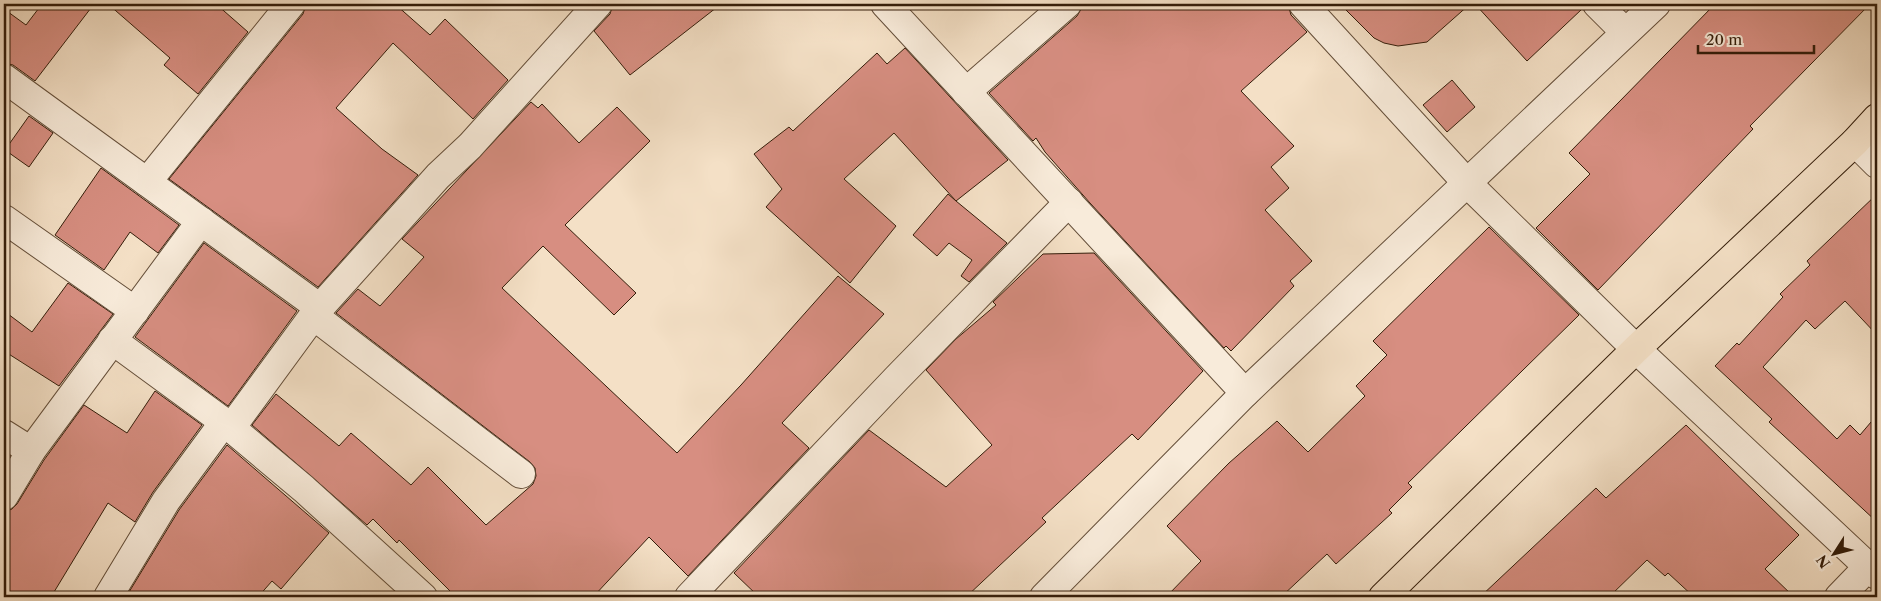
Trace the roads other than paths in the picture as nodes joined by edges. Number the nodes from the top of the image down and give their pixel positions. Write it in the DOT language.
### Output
graph roads {
  1 [pos="291,4"];
  2 [pos="598,4"];
  3 [pos="886,4"];
  4 [pos="1066,4"];
  5 [pos="1303,4"];
  6 [pos="1597,4"];
  7 [pos="1656,4"];
  8 [pos="1625,32"];
  9 [pos="4,78"];
  10 [pos="966,92"];
  11 [pos="1868,130"];
  12 [pos="1877,164"];
  13 [pos="148,182"];
  14 [pos="1467,183"];
  15 [pos="1069,202"];
  16 [pos="4,220"];
  17 [pos="201,221"];
  18 [pos="135,311"];
  19 [pos="317,312"];
  20 [pos="112,340"];
  21 [pos="1636,349"];
  22 [pos="1245,393"];
  23 [pos="227,425"];
  24 [pos="4,434"];
  25 [pos="31,450"];
  26 [pos="521,474"];
  27 [pos="4,496"];
  28 [pos="1873,571"];
  29 [pos="108,597"];
  30 [pos="423,597"];
  31 [pos="689,597"];
  32 [pos="1044,597"];
  33 [pos="1383,597"];
  34 [pos="1839,597"];
  1 -- 13 [label="street"];
  2 -- 19 [label="street"];
  3 -- 10 [label="street"];
  4 -- 10 [label="street"];
  5 -- 14 [label="street"];
  6 -- 8 [label="street"];
  7 -- 8 [label="street"];
  8 -- 14 [label="street"];
  9 -- 13 [label="street"];
  10 -- 15 [label="street"];
  11 -- 12 [label="street"];
  11 -- 21 [label="highway"];
  13 -- 17 [label="street"];
  14 -- 21 [label="street"];
  14 -- 22 [label="street"];
  15 -- 22 [label="street"];
  15 -- 31 [label="street"];
  16 -- 18 [label="street"];
  17 -- 18 [label="street"];
  17 -- 19 [label="street"];
  18 -- 20 [label="street"];
  19 -- 23 [label="street"];
  19 -- 26 [label="street"];
  20 -- 23 [label="street"];
  20 -- 25 [label="street"];
  21 -- 28 [label="street"];
  21 -- 33 [label="highway"];
  22 -- 32 [label="street"];
  23 -- 29 [label="street"];
  23 -- 30 [label="street"];
  24 -- 25 [label="street"];
  25 -- 27 [label="street"];
  28 -- 34 [label="street"];
}
